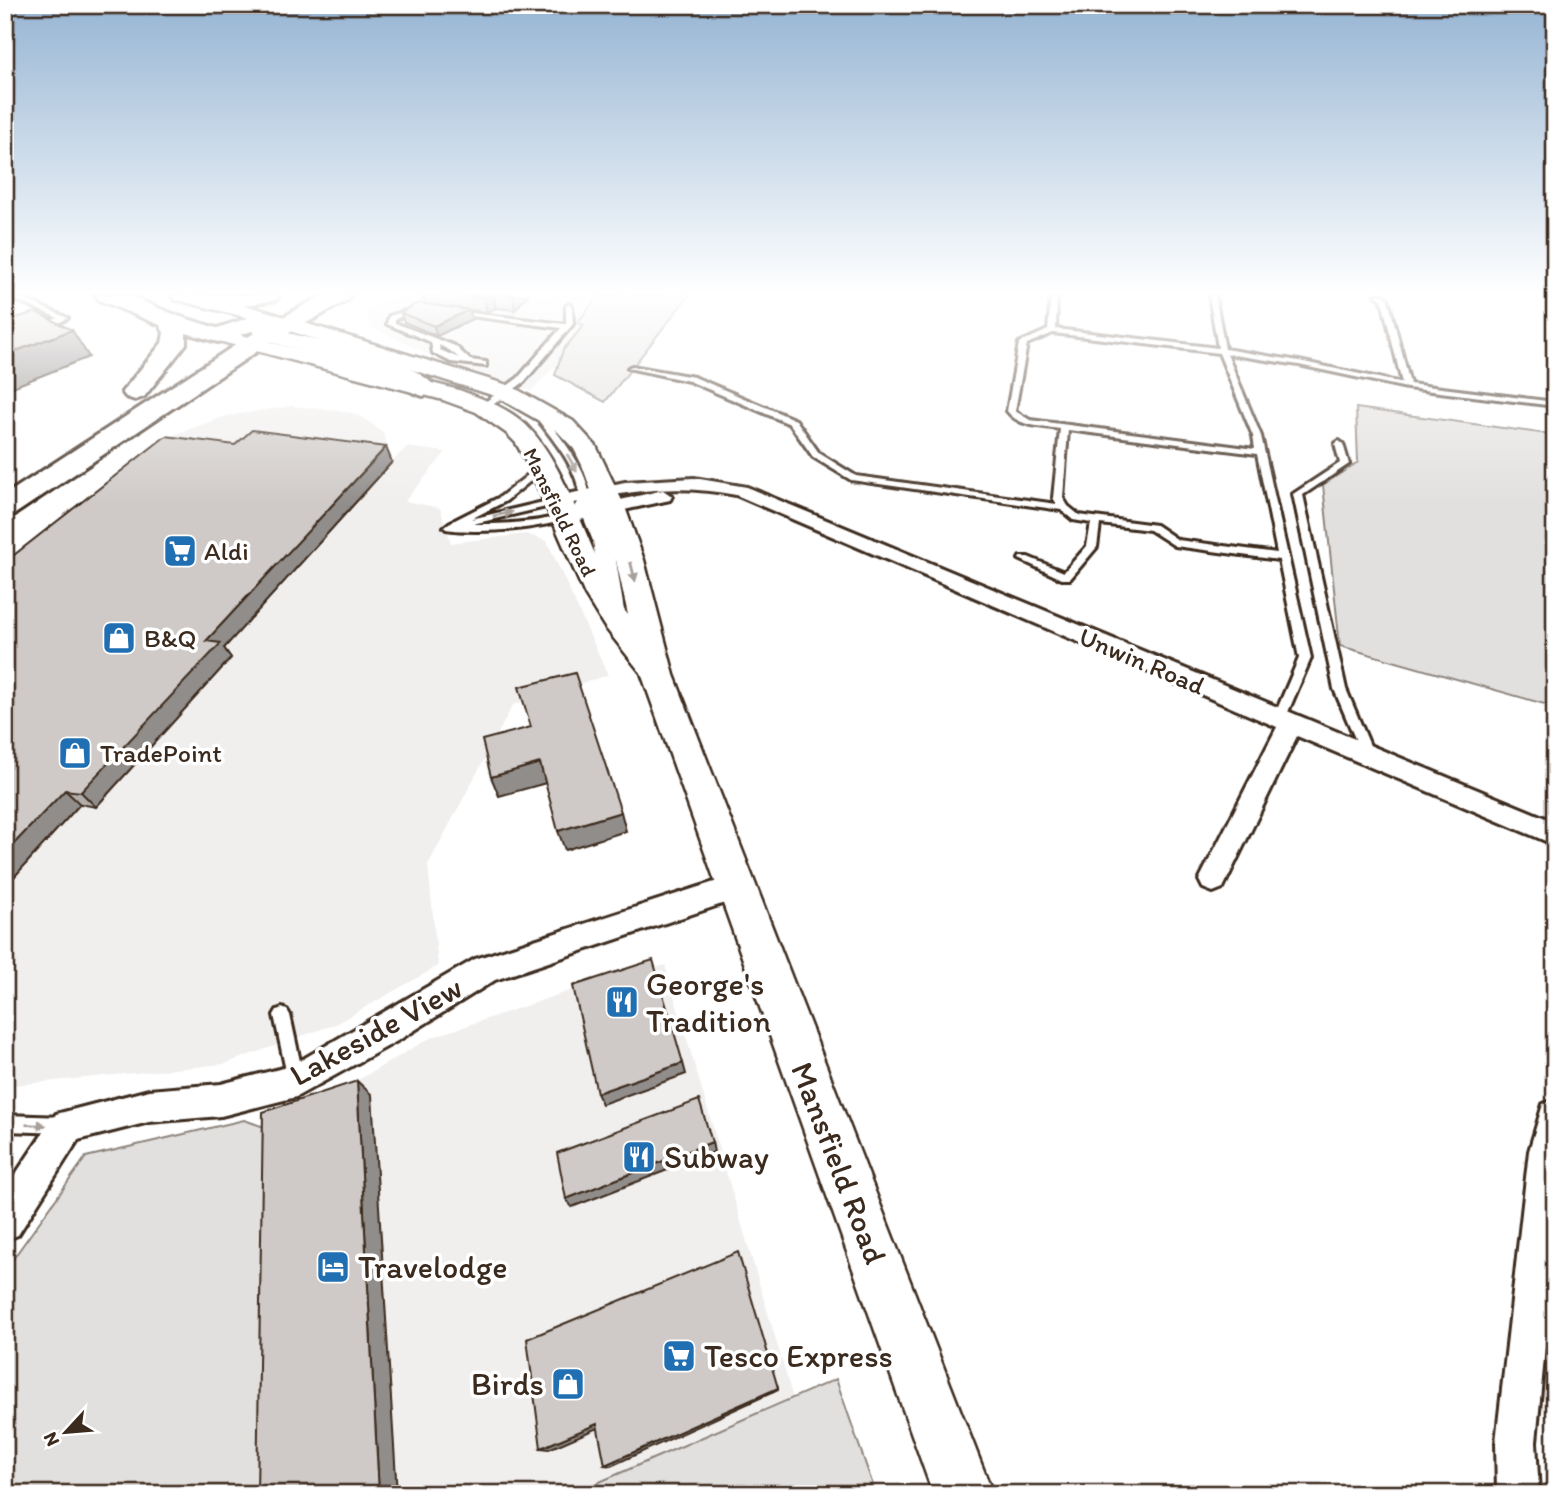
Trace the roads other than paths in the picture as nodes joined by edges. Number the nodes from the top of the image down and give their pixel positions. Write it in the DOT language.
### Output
graph roads {
  1 [pos="157,365"];
  2 [pos="185,365"];
  3 [pos="197,365"];
  4 [pos="213,365"];
  5 [pos="245,365"];
  6 [pos="331,365"];
  7 [pos="380,365"];
  8 [pos="402,365"];
  9 [pos="534,365"];
  10 [pos="1019,365"];
  11 [pos="1228,365"];
  12 [pos="1308,365"];
  13 [pos="1402,365"];
  14 [pos="632,368"];
  15 [pos="198,379"];
  16 [pos="1407,386"];
  17 [pos="423,388"];
  18 [pos="135,392"];
  19 [pos="494,399"];
  20 [pos="1555,404"];
  21 [pos="1064,428"];
  22 [pos="1339,444"];
  23 [pos="1260,452"];
  24 [pos="541,467"];
  25 [pos="23,479"];
  26 [pos="586,504"];
  27 [pos="5,508"];
  28 [pos="1064,508"];
  29 [pos="5,518"];
  30 [pos="1096,520"];
  31 [pos="449,527"];
  32 [pos="1283,557"];
  33 [pos="1024,559"];
  34 [pos="658,675"];
  35 [pos="1285,721"];
  36 [pos="1368,755"];
  37 [pos="1555,834"];
  38 [pos="1213,880"];
  39 [pos="736,887"];
  40 [pos="282,1015"];
  41 [pos="296,1081"];
  42 [pos="1555,1116"];
  43 [pos="5,1124"];
  44 [pos="68,1126"];
  45 [pos="5,1222"];
  46 [pos="963,1494"];
  47 [pos="1518,1494"];
  1 -- 18 [label="highway"];
  2 -- 18 [label="highway"];
  3 -- 25 [label="highway"];
  4 -- 15 [label="highway"];
  5 -- 15 [label="highway"];
  6 -- 17 [label="main road, Mansfield Road"];
  7 -- 17 [label="highway"];
  8 -- 19 [label="main road, Mansfield Road"];
  9 -- 19 [label="lane"];
  10 -- 21 [label="lane"];
  11 -- 23 [label="lane"];
  12 -- 16 [label="lane"];
  13 -- 16 [label="lane"];
  14 -- 28 [label="lane"];
  15 -- 25 [label="highway"];
  16 -- 20 [label="lane"];
  17 -- 19 [label="main road, Mansfield Road"];
  18 -- 25 [label="highway"];
  19 -- 24 [label="main road, Mansfield Road"];
  19 -- 26 [label="main road, Mansfield Road, one-way"];
  21 -- 23 [label="lane"];
  21 -- 28 [label="lane"];
  22 -- 36 [label="lane"];
  23 -- 32 [label="lane"];
  24 -- 26 [label="main road, Mansfield Road"];
  24 -- 31 [label="lane"];
  25 -- 27 [label="highway"];
  25 -- 29 [label="lane"];
  31 -- 26 [label="lane, one-way"];
  26 -- 31 [label="lane"];
  26 -- 34 [label="main road, Mansfield Road, one-way"];
  26 -- 34 [label="main road, Mansfield Road"];
  26 -- 35 [label="street, Unwin Road"];
  28 -- 30 [label="lane"];
  30 -- 32 [label="lane"];
  30 -- 33 [label="lane"];
  32 -- 35 [label="lane"];
  34 -- 39 [label="main road, Mansfield Road"];
  35 -- 36 [label="street, Unwin Road"];
  35 -- 38 [label="street"];
  36 -- 37 [label="street, Unwin Road"];
  39 -- 41 [label="street, Lakeside View"];
  39 -- 46 [label="main road, Mansfield Road"];
  40 -- 41 [label="lane"];
  41 -- 44 [label="street, Lakeside View"];
  42 -- 47 [label="street"];
  43 -- 44 [label="lane, Lakeside View, one-way"];
  44 -- 45 [label="street"];
}
